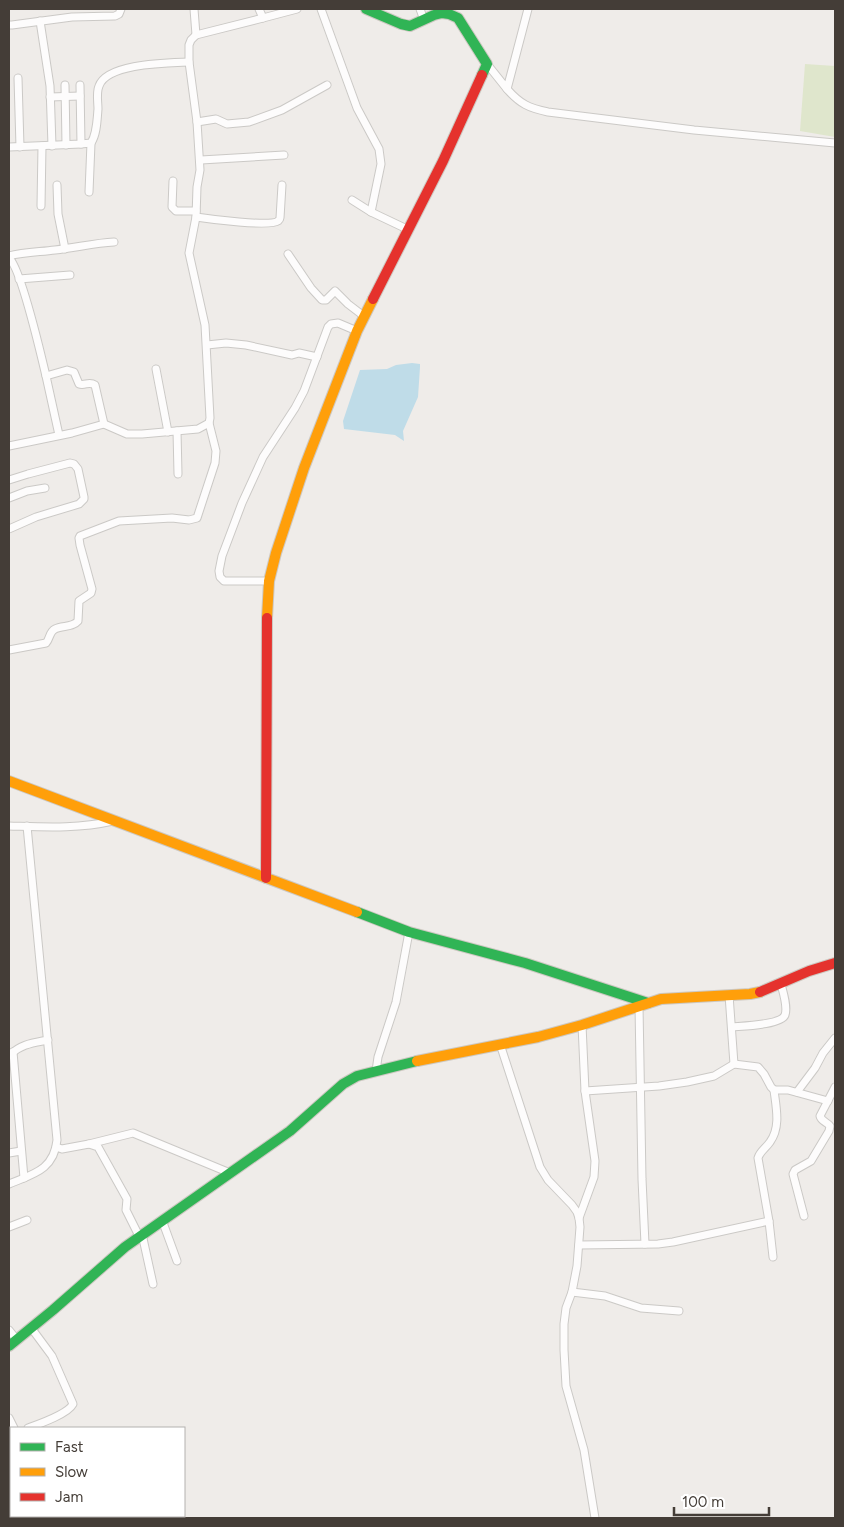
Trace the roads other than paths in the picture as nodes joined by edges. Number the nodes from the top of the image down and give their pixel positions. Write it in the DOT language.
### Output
graph roads {
  1 [pos="121,9"];
  2 [pos="194,9"];
  3 [pos="259,9"];
  4 [pos="297,9"];
  5 [pos="321,9"];
  6 [pos="366,9"];
  7 [pos="420,9"];
  8 [pos="528,9"];
  9 [pos="85,12"];
  10 [pos="263,18"];
  11 [pos="424,20"];
  12 [pos="40,21"];
  13 [pos="9,25"];
  14 [pos="196,35"];
  15 [pos="189,62"];
  16 [pos="487,64"];
  17 [pos="18,78"];
  18 [pos="65,85"];
  19 [pos="80,85"];
  20 [pos="326,86"];
  21 [pos="507,89"];
  22 [pos="65,96"];
  23 [pos="80,96"];
  24 [pos="50,97"];
  25 [pos="198,122"];
  26 [pos="91,143"];
  27 [pos="835,143"];
  28 [pos="81,144"];
  29 [pos="66,145"];
  30 [pos="42,146"];
  31 [pos="52,146"];
  32 [pos="9,147"];
  33 [pos="20,147"];
  34 [pos="284,155"];
  35 [pos="201,160"];
  36 [pos="173,181"];
  37 [pos="57,185"];
  38 [pos="282,185"];
  39 [pos="89,192"];
  40 [pos="352,200"];
  41 [pos="41,206"];
  42 [pos="371,212"];
  43 [pos="196,214"];
  44 [pos="409,230"];
  45 [pos="114,242"];
  46 [pos="65,249"];
  47 [pos="288,254"];
  48 [pos="9,257"];
  49 [pos="70,275"];
  50 [pos="19,279"];
  51 [pos="364,317"];
  52 [pos="357,331"];
  53 [pos="207,345"];
  54 [pos="317,357"];
  55 [pos="156,369"];
  56 [pos="46,376"];
  57 [pos="209,423"];
  58 [pos="104,424"];
  59 [pos="177,430"];
  60 [pos="168,432"];
  61 [pos="59,435"];
  62 [pos="9,446"];
  63 [pos="178,474"];
  64 [pos="9,480"];
  65 [pos="45,488"];
  66 [pos="9,498"];
  67 [pos="9,529"];
  68 [pos="269,581"];
  69 [pos="9,650"];
  70 [pos="9,781"];
  71 [pos="115,821"];
  72 [pos="9,826"];
  73 [pos="27,826"];
  74 [pos="266,878"];
  75 [pos="409,932"];
  76 [pos="835,963"];
  77 [pos="781,984"];
  78 [pos="729,995"];
  79 [pos="643,1004"];
  80 [pos="582,1025"];
  81 [pos="732,1027"];
  82 [pos="835,1038"];
  83 [pos="48,1040"];
  84 [pos="500,1044"];
  85 [pos="11,1054"];
  86 [pos="734,1064"];
  87 [pos="376,1071"];
  88 [pos="835,1087"];
  89 [pos="641,1088"];
  90 [pos="774,1090"];
  91 [pos="585,1091"];
  92 [pos="797,1092"];
  93 [pos="828,1101"];
  94 [pos="89,1144"];
  95 [pos="56,1147"];
  96 [pos="22,1151"];
  97 [pos="9,1153"];
  98 [pos="230,1173"];
  99 [pos="24,1178"];
  100 [pos="9,1184"];
  101 [pos="804,1216"];
  102 [pos="579,1218"];
  103 [pos="27,1220"];
  104 [pos="162,1220"];
  105 [pos="770,1221"];
  106 [pos="9,1227"];
  107 [pos="141,1235"];
  108 [pos="644,1244"];
  109 [pos="579,1245"];
  110 [pos="773,1257"];
  111 [pos="177,1261"];
  112 [pos="153,1284"];
  113 [pos="572,1292"];
  114 [pos="679,1311"];
  115 [pos="32,1329"];
  116 [pos="9,1330"];
  117 [pos="13,1343"];
  118 [pos="30,1427"];
  119 [pos="595,1518"];
  1 -- 9 [label="street"];
  2 -- 14 [label="street"];
  3 -- 10 [label="street"];
  4 -- 10 [label="street"];
  5 -- 42 [label="street"];
  6 -- 11 [label="street"];
  7 -- 11 [label="street"];
  8 -- 21 [label="street"];
  9 -- 12 [label="street"];
  10 -- 14 [label="street"];
  11 -- 16 [label="street"];
  12 -- 13 [label="street"];
  12 -- 24 [label="street"];
  14 -- 15 [label="street"];
  15 -- 25 [label="street"];
  15 -- 26 [label="street"];
  16 -- 21 [label="street"];
  16 -- 44 [label="street"];
  17 -- 33 [label="street"];
  18 -- 22 [label="street"];
  19 -- 23 [label="street"];
  20 -- 25 [label="street"];
  21 -- 27 [label="street"];
  22 -- 23 [label="street"];
  22 -- 24 [label="street"];
  22 -- 29 [label="street"];
  23 -- 28 [label="street"];
  24 -- 31 [label="street"];
  25 -- 35 [label="street"];
  26 -- 28 [label="street"];
  26 -- 39 [label="street"];
  28 -- 29 [label="street"];
  29 -- 31 [label="street"];
  30 -- 31 [label="street"];
  30 -- 33 [label="street"];
  30 -- 41 [label="street"];
  32 -- 33 [label="street"];
  34 -- 35 [label="street"];
  35 -- 43 [label="street"];
  36 -- 43 [label="street"];
  37 -- 46 [label="street"];
  38 -- 43 [label="street"];
  40 -- 42 [label="street"];
  42 -- 44 [label="street"];
  43 -- 53 [label="street"];
  44 -- 51 [label="street"];
  45 -- 46 [label="street"];
  46 -- 48 [label="street"];
  47 -- 51 [label="street"];
  48 -- 50 [label="street"];
  49 -- 50 [label="street"];
  50 -- 56 [label="street"];
  51 -- 52 [label="street"];
  52 -- 54 [label="street"];
  52 -- 68 [label="street"];
  53 -- 54 [label="street"];
  53 -- 57 [label="street"];
  54 -- 68 [label="street"];
  55 -- 60 [label="street"];
  56 -- 58 [label="street"];
  56 -- 61 [label="street"];
  57 -- 59 [label="street"];
  57 -- 69 [label="street"];
  58 -- 60 [label="street"];
  58 -- 61 [label="street"];
  59 -- 60 [label="street"];
  59 -- 63 [label="street"];
  61 -- 62 [label="street"];
  64 -- 67 [label="street"];
  65 -- 66 [label="street"];
  68 -- 74 [label="street"];
  70 -- 71 [label="street"];
  71 -- 73 [label="street"];
  71 -- 74 [label="street"];
  72 -- 73 [label="street"];
  73 -- 83 [label="street"];
  74 -- 75 [label="street"];
  75 -- 79 [label="street"];
  75 -- 87 [label="street"];
  76 -- 77 [label="street"];
  77 -- 78 [label="street"];
  77 -- 81 [label="street"];
  78 -- 79 [label="street"];
  78 -- 81 [label="street"];
  79 -- 80 [label="street"];
  79 -- 89 [label="street"];
  80 -- 84 [label="street"];
  80 -- 91 [label="street"];
  81 -- 86 [label="street"];
  82 -- 92 [label="street"];
  83 -- 85 [label="street"];
  83 -- 95 [label="street"];
  84 -- 87 [label="street"];
  84 -- 102 [label="street"];
  85 -- 96 [label="street"];
  86 -- 89 [label="street"];
  86 -- 90 [label="street"];
  87 -- 98 [label="street"];
  88 -- 93 [label="street"];
  89 -- 91 [label="street"];
  89 -- 108 [label="street"];
  90 -- 92 [label="street"];
  90 -- 105 [label="street"];
  91 -- 102 [label="street"];
  92 -- 93 [label="street"];
  93 -- 101 [label="street"];
  94 -- 95 [label="street"];
  94 -- 98 [label="street"];
  94 -- 107 [label="street"];
  95 -- 99 [label="street"];
  96 -- 97 [label="street"];
  96 -- 99 [label="street"];
  98 -- 104 [label="street"];
  99 -- 100 [label="street"];
  102 -- 109 [label="street"];
  103 -- 106 [label="street"];
  104 -- 107 [label="street"];
  104 -- 111 [label="street"];
  105 -- 108 [label="street"];
  105 -- 110 [label="street"];
  107 -- 112 [label="street"];
  107 -- 115 [label="street"];
  108 -- 109 [label="street"];
  109 -- 113 [label="street"];
  113 -- 114 [label="street"];
  113 -- 119 [label="street"];
  115 -- 117 [label="street"];
  115 -- 118 [label="street"];
  116 -- 117 [label="street"];
}
